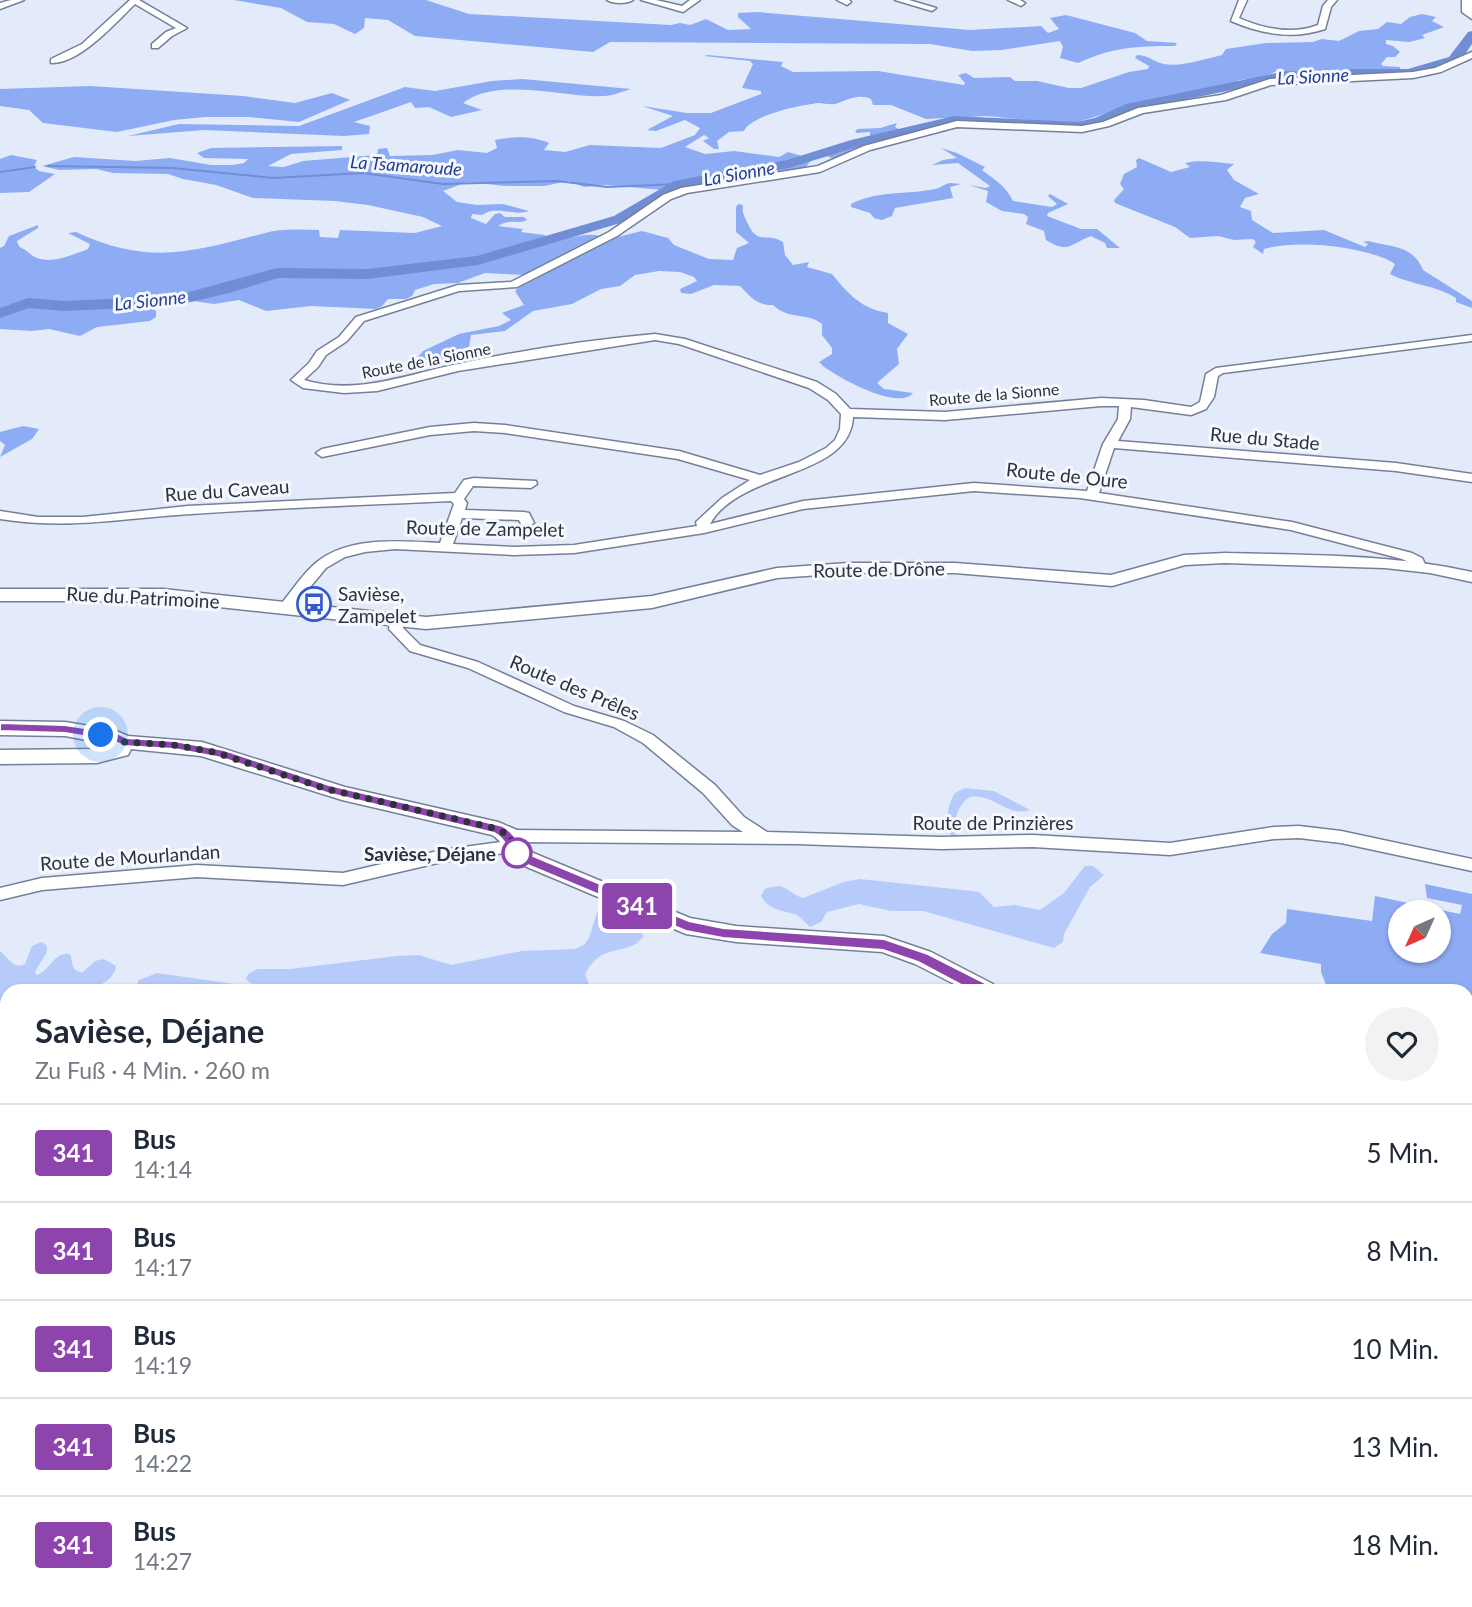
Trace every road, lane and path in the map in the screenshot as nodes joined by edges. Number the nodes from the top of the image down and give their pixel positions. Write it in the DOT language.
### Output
graph roads {
  1 [pos="20,0"];
  2 [pos="135,0"];
  3 [pos="611,0"];
  4 [pos="629,0"];
  5 [pos="645,0"];
  6 [pos="696,0"];
  7 [pos="900,0"];
  8 [pos="1243,0"];
  9 [pos="1333,0"];
  10 [pos="1468,0"];
  11 [pos="0,6"];
  12 [pos="932,8"];
  13 [pos="683,9"];
  14 [pos="673,15"];
  15 [pos="1472,16"];
  16 [pos="155,46"];
  17 [pos="1472,55"];
  18 [pos="54,61"];
  19 [pos="1472,338"];
  20 [pos="1125,403"];
  21 [pos="847,413"];
  22 [pos="1109,444"];
  23 [pos="322,453"];
  24 [pos="1472,478"];
  25 [pos="761,479"];
  26 [pos="531,484"];
  27 [pos="1092,496"];
  28 [pos="458,499"];
  29 [pos="456,514"];
  30 [pos="0,516"];
  31 [pos="527,523"];
  32 [pos="704,528"];
  33 [pos="445,547"];
  34 [pos="1419,566"];
  35 [pos="1472,577"];
  36 [pos="0,595"];
  37 [pos="286,607"];
  38 [pos="397,621"];
  39 [pos="0,728"];
  40 [pos="124,742"];
  41 [pos="0,757"];
  42 [pos="763,837"];
  43 [pos="511,841"];
  44 [pos="1472,865"];
  45 [pos="0,894"];
  46 [pos="973,984"];
  1 -- 11 [label="street"];
  2 -- 16 [label="street"];
  2 -- 18 [label="street"];
  3 -- 4 [label="street"];
  5 -- 13 [label="street"];
  6 -- 13 [label="street"];
  7 -- 12 [label="street"];
  8 -- 9 [label="street"];
  10 -- 15 [label="street"];
  13 -- 14 [label="street"];
  17 -- 21 [label="street, Route de la Sionne"];
  19 -- 20 [label="street, Route de la Sionne"];
  20 -- 21 [label="street, Route de la Sionne"];
  20 -- 22 [label="street"];
  21 -- 25 [label="street"];
  22 -- 24 [label="street, Rue du Stade"];
  22 -- 27 [label="street"];
  23 -- 25 [label="street"];
  25 -- 32 [label="street"];
  26 -- 28 [label="street, Rue du Caveau"];
  27 -- 32 [label="street, Route de Oure"];
  27 -- 34 [label="street, Route de Oure"];
  28 -- 29 [label="street"];
  28 -- 30 [label="street, Rue du Caveau"];
  29 -- 31 [label="street"];
  29 -- 33 [label="street"];
  32 -- 33 [label="street, Route de Zampelet"];
  33 -- 37 [label="street, Route de Zampelet"];
  34 -- 35 [label="street, Route de Drône"];
  34 -- 38 [label="street, Route de Drône"];
  36 -- 37 [label="street, Rue du Patrimoine"];
  37 -- 38 [label="street, Route de Drône"];
  38 -- 42 [label="street, Route des Prêles"];
  39 -- 40 [label="street"];
  40 -- 41 [label="street"];
  40 -- 43 [label="street"];
  42 -- 43 [label="street, Route de Prinzières"];
  42 -- 44 [label="street, Route de Prinzières"];
  43 -- 45 [label="street, Route de Mourlandan"];
  43 -- 46 [label="street"];
}
